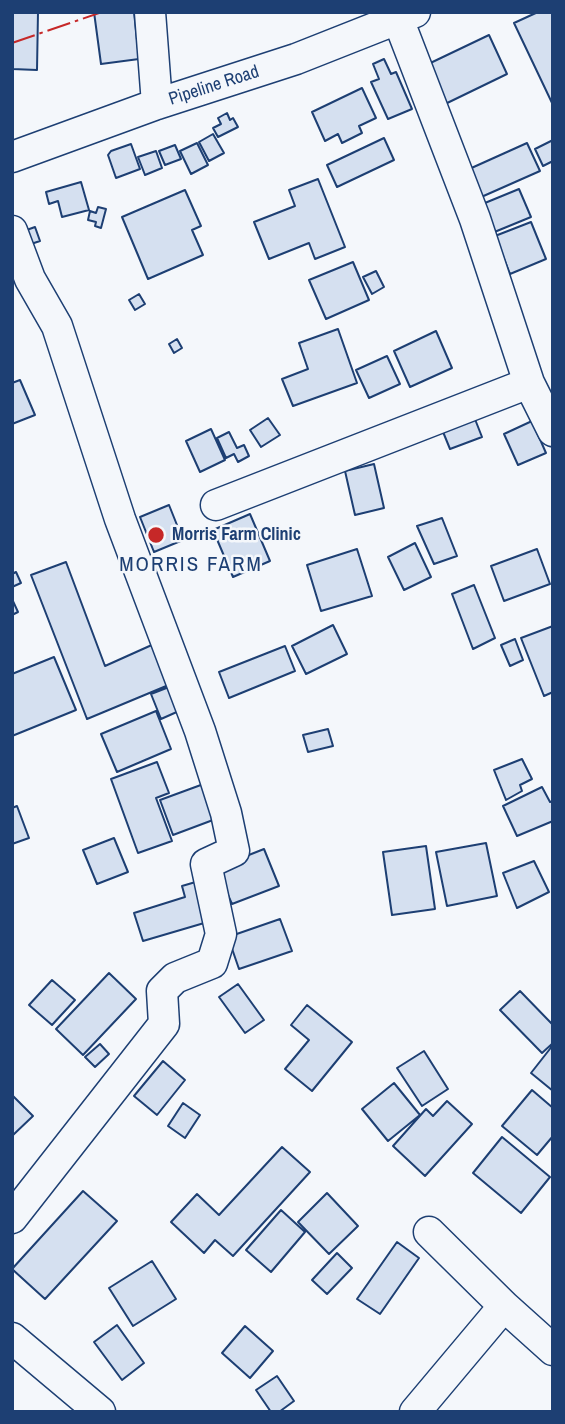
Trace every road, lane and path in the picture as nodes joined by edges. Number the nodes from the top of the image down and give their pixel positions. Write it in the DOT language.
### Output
graph roads {
  1 [pos="150,12"];
  2 [pos="407,16"];
  3 [pos="157,104"];
  4 [pos="12,157"];
  5 [pos="12,230"];
  6 [pos="528,383"];
  7 [pos="553,431"];
  8 [pos="216,505"];
  9 [pos="12,1218"];
  10 [pos="429,1232"];
  11 [pos="503,1306"];
  12 [pos="12,1338"];
  13 [pos="553,1350"];
  14 [pos="100,1412"];
  15 [pos="415,1412"];
  1 -- 3 [label="street"];
  2 -- 3 [label="street, Pipeline Road"];
  2 -- 6 [label="street"];
  3 -- 4 [label="street, Pipeline Road"];
  5 -- 9 [label="street"];
  6 -- 7 [label="street"];
  6 -- 8 [label="street"];
  10 -- 11 [label="street"];
  11 -- 13 [label="street"];
  11 -- 15 [label="street"];
  12 -- 14 [label="street"];
}
